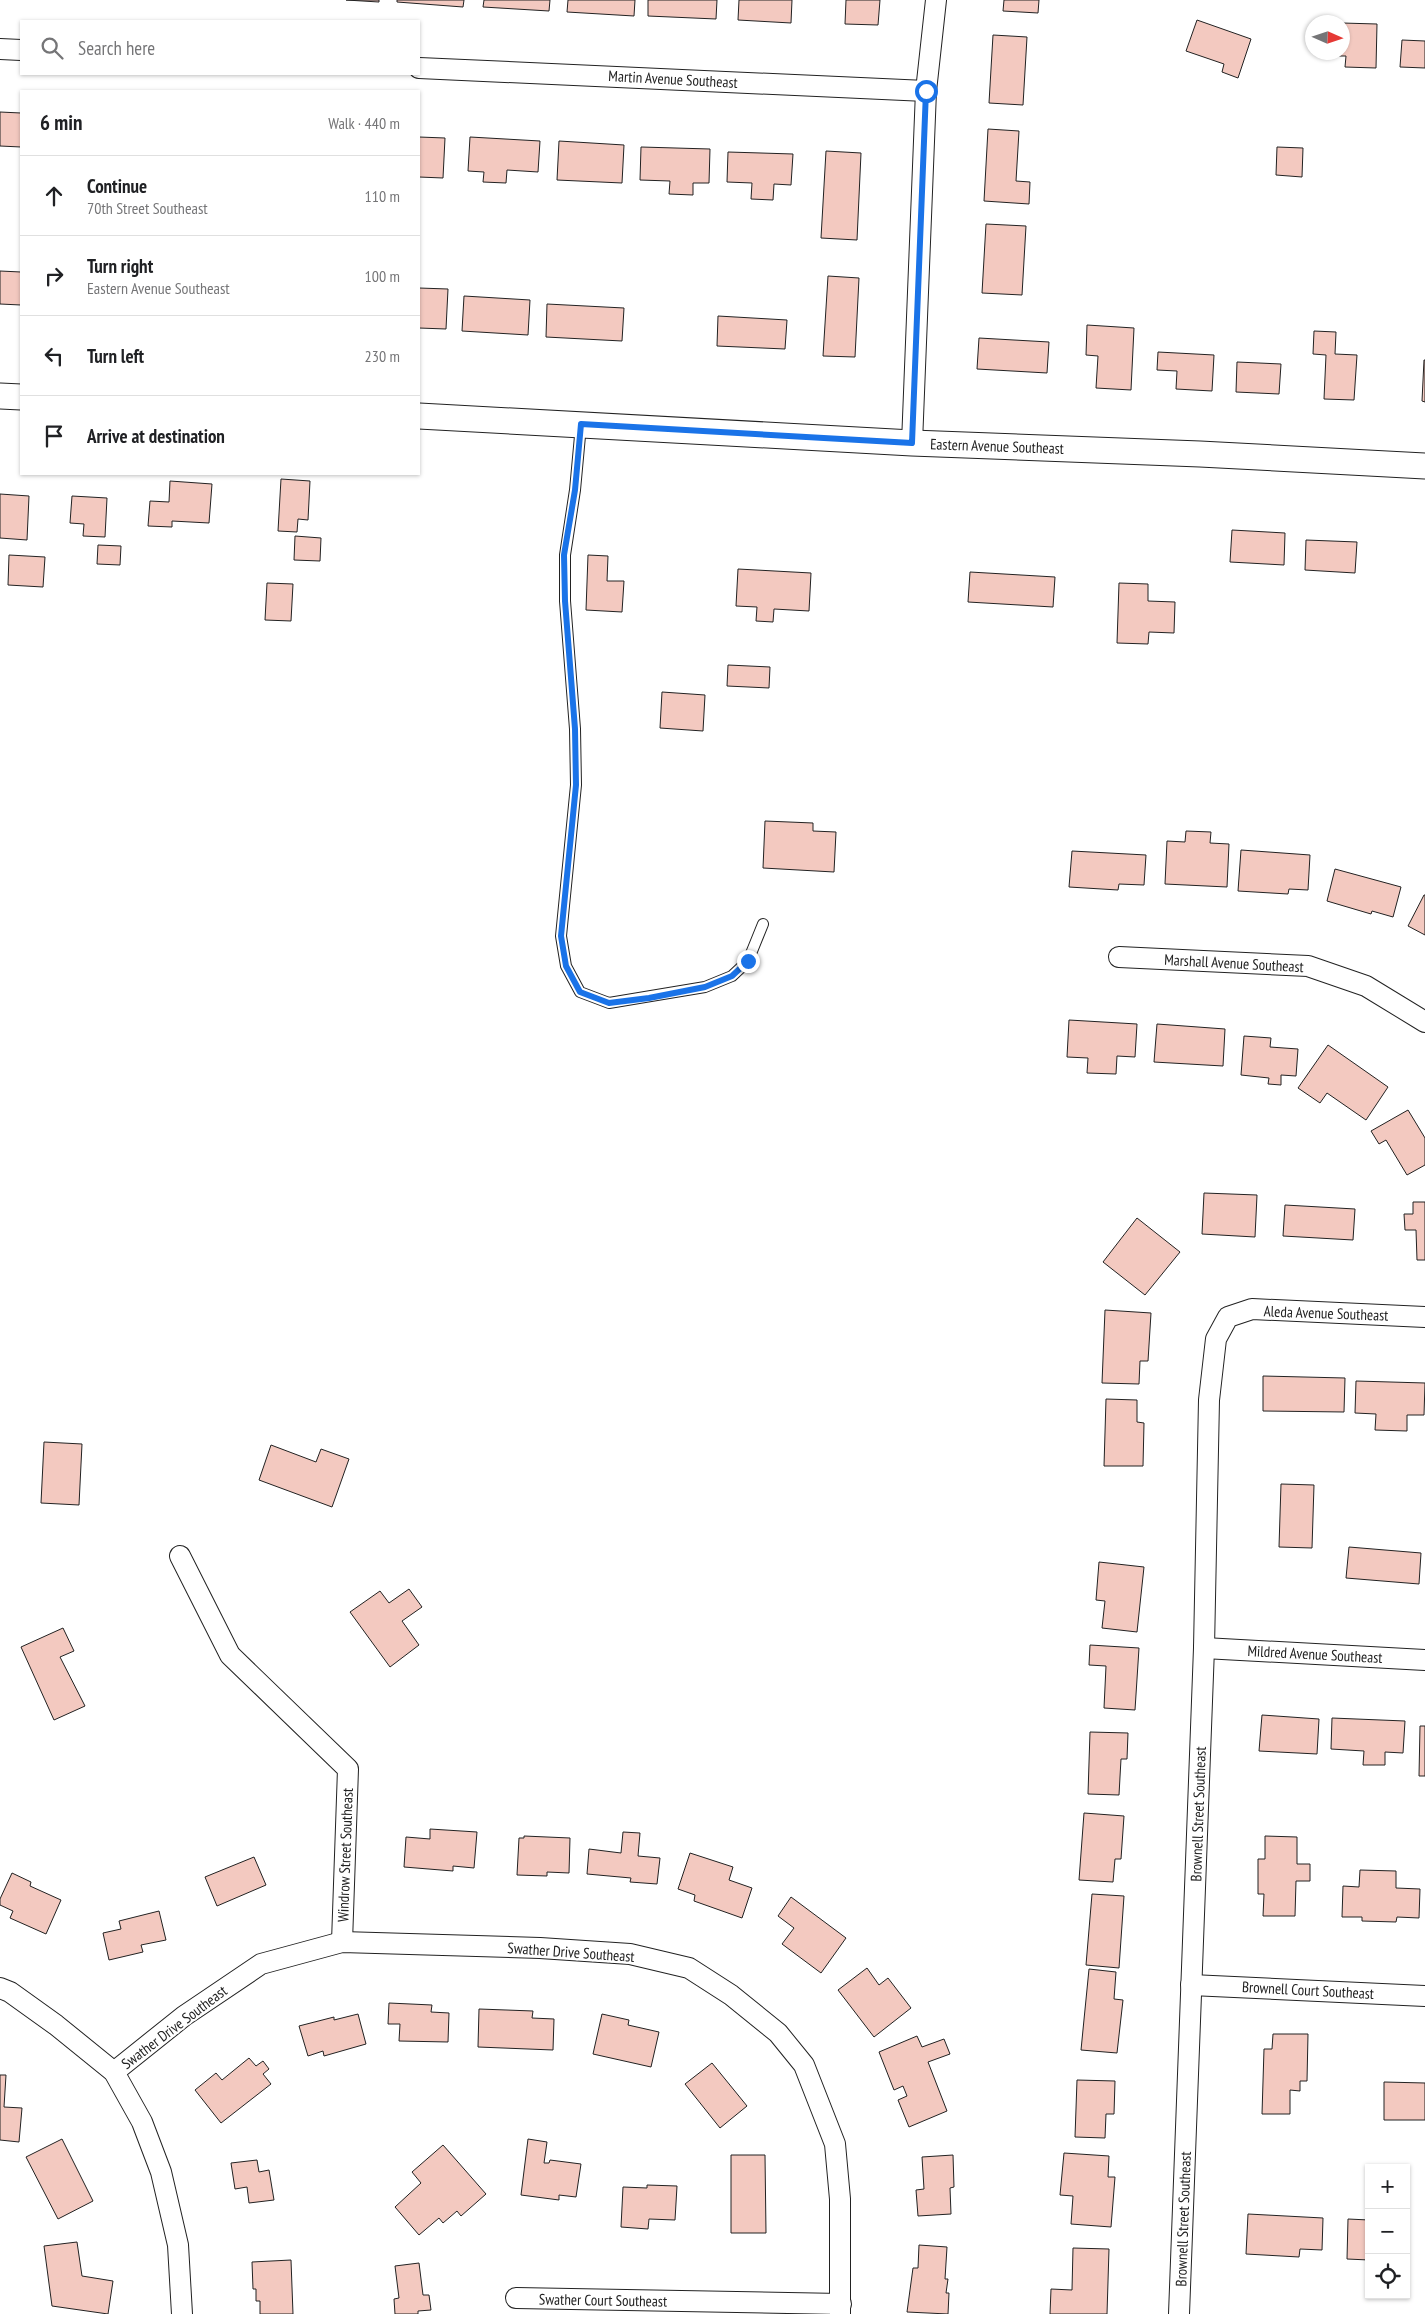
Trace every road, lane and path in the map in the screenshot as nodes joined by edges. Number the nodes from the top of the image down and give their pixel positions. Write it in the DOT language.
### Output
graph roads {
  1 [pos="936,0"];
  2 [pos="0,49"];
  3 [pos="20,50"];
  4 [pos="420,68"];
  5 [pos="926,91"];
  6 [pos="0,396"];
  7 [pos="20,397"];
  8 [pos="420,416"];
  9 [pos="581,424"];
  10 [pos="912,443"];
  11 [pos="1425,466"];
  12 [pos="763,924"];
  13 [pos="1119,957"];
  14 [pos="1425,1022"];
  15 [pos="1425,1317"];
  16 [pos="1228,1318"];
  17 [pos="180,1556"];
  18 [pos="1204,1648"];
  19 [pos="1425,1660"];
  20 [pos="342,1942"];
  21 [pos="1191,1984"];
  22 [pos="0,1988"];
  23 [pos="1425,1996"];
  24 [pos="114,2072"];
  25 [pos="516,2298"];
  26 [pos="840,2309"];
  27 [pos="182,2314"];
  28 [pos="1179,2314"];
  1 -- 5 [label="street"];
  2 -- 3 [label="street"];
  4 -- 5 [label="street, Martin Avenue Southeast"];
  5 -- 10 [label="street"];
  6 -- 7 [label="street"];
  8 -- 9 [label="street, Eastern Avenue Southeast"];
  9 -- 10 [label="street, Eastern Avenue Southeast"];
  9 -- 12 [label="lane"];
  10 -- 11 [label="street, Eastern Avenue Southeast"];
  13 -- 14 [label="street, Marshall Avenue Southeast"];
  15 -- 16 [label="street, Aleda Avenue Southeast"];
  16 -- 18 [label="street, Brownell Street Southeast"];
  17 -- 20 [label="street, Windrow Street Southeast"];
  18 -- 19 [label="street, Mildred Avenue Southeast"];
  18 -- 21 [label="street, Brownell Street Southeast"];
  20 -- 24 [label="street, Swather Drive Southeast"];
  20 -- 26 [label="street, Swather Drive Southeast"];
  21 -- 23 [label="street, Brownell Court Southeast"];
  21 -- 28 [label="street, Brownell Street Southeast"];
  22 -- 24 [label="street"];
  24 -- 27 [label="street"];
  25 -- 26 [label="street, Swather Court Southeast"];
}
